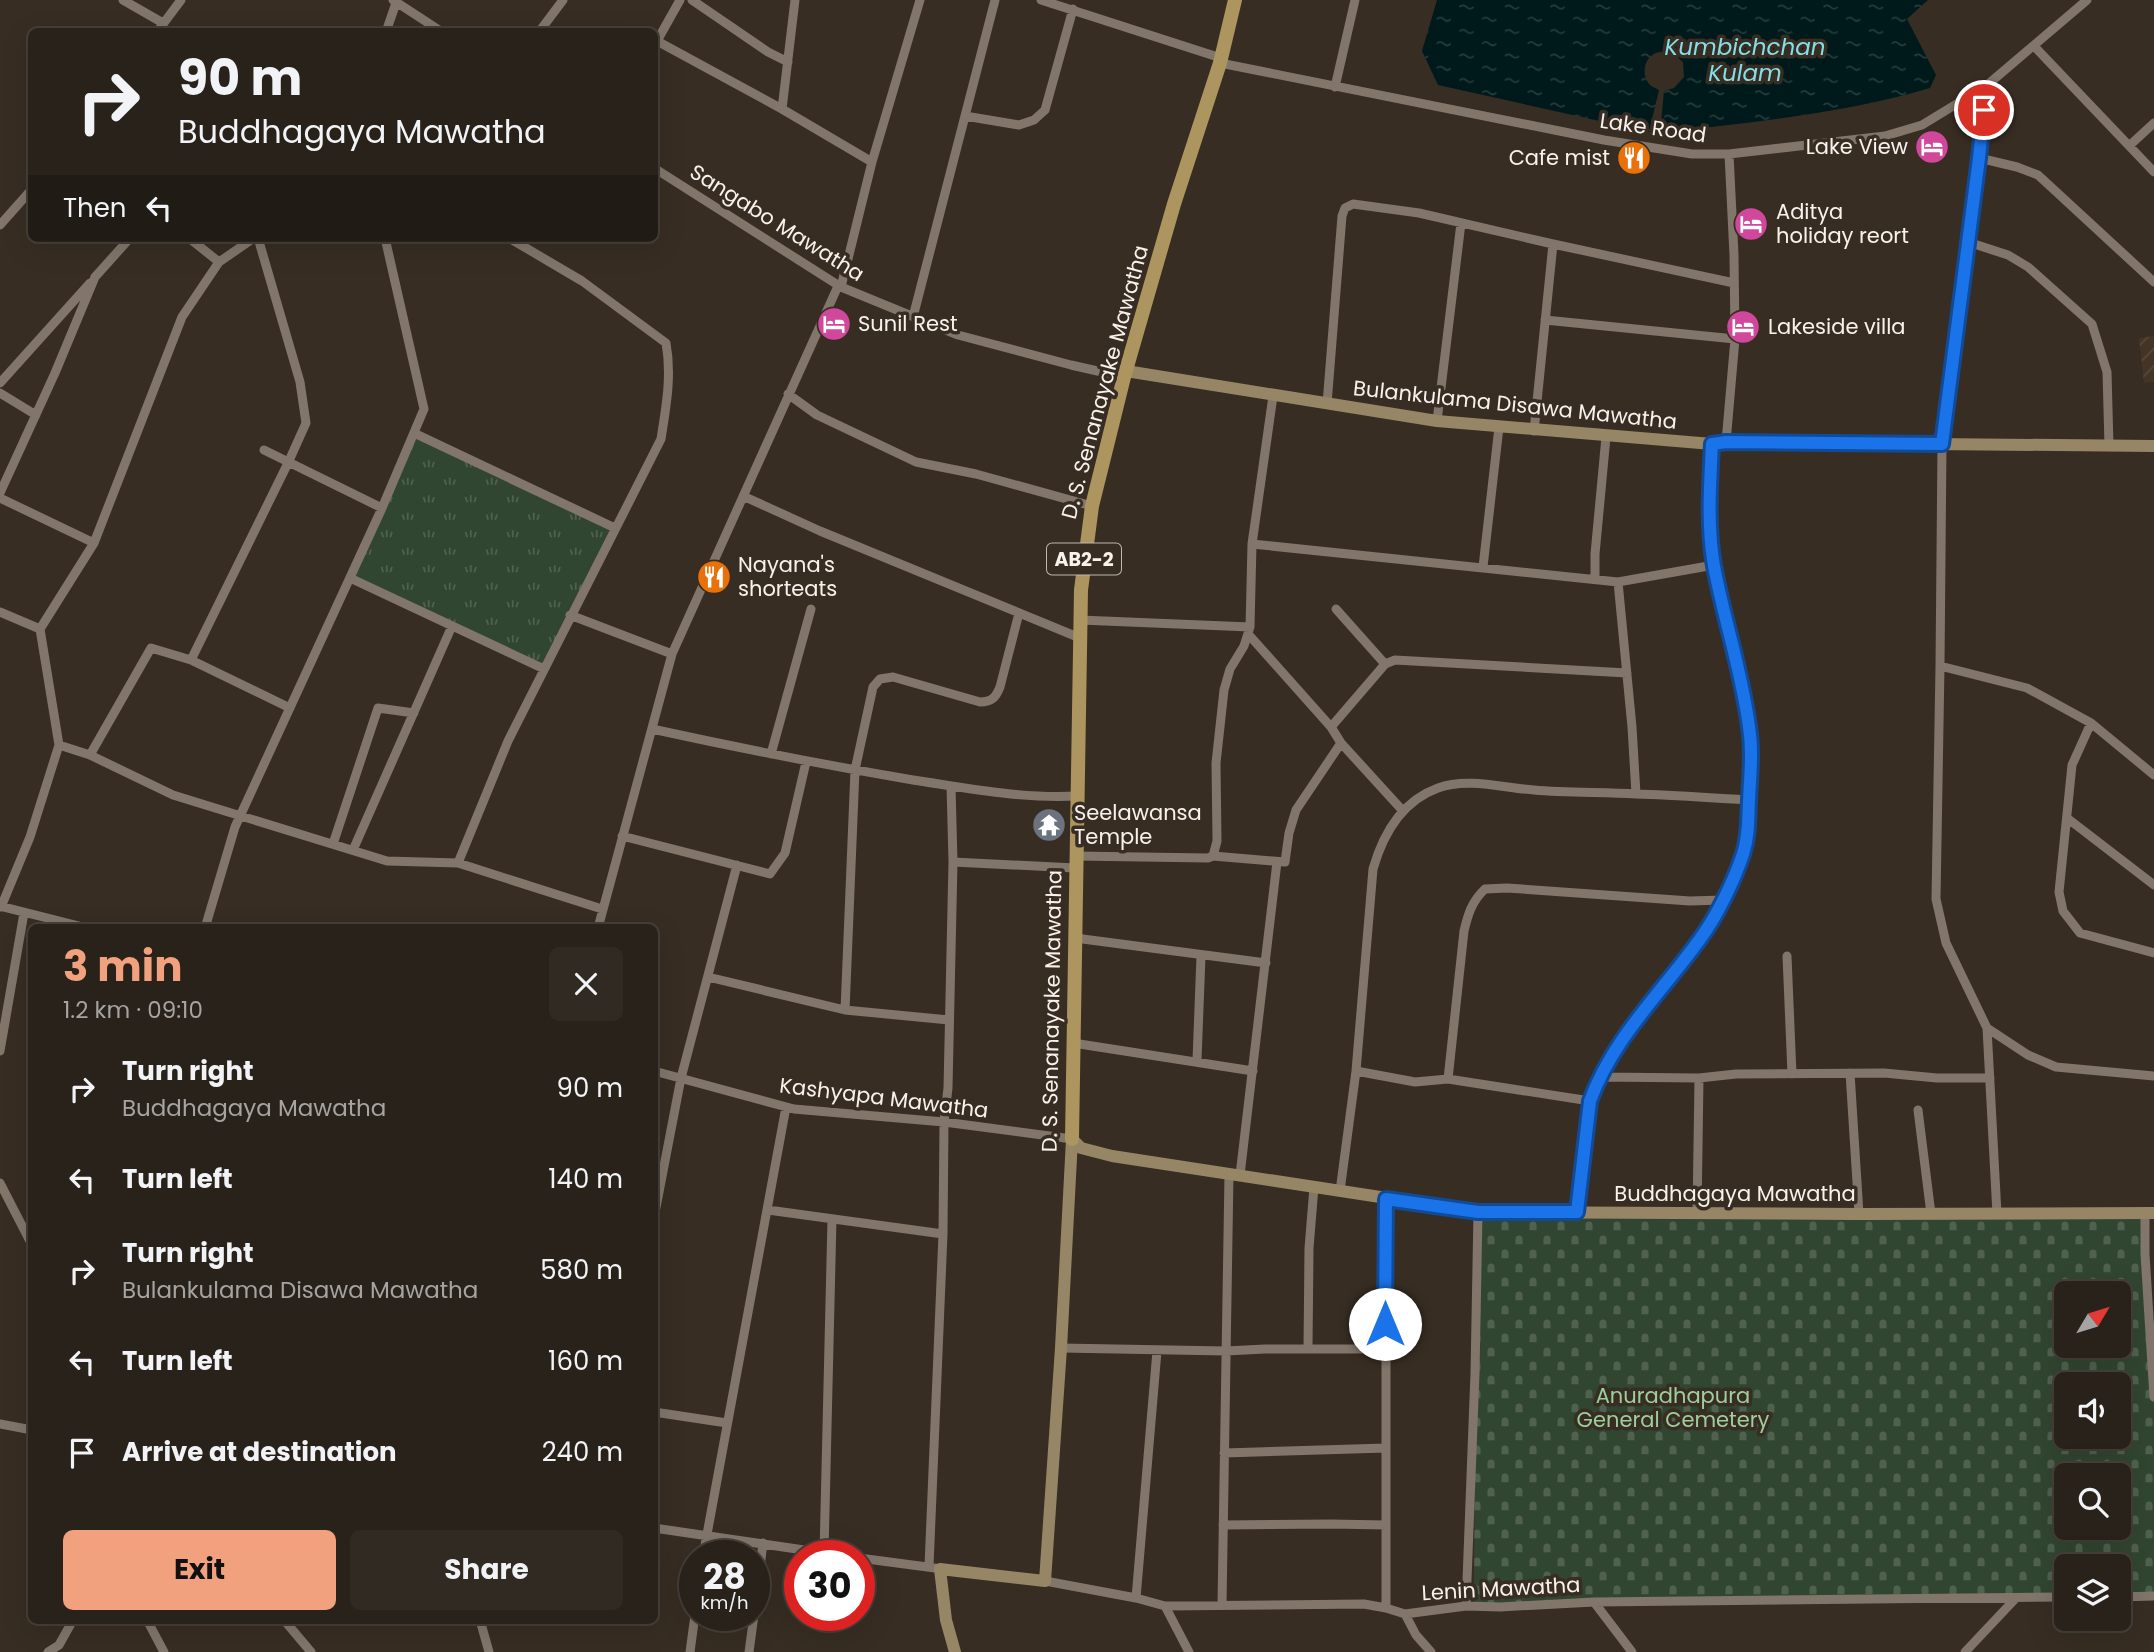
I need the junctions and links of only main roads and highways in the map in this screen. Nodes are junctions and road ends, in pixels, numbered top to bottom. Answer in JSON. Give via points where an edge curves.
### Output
{"nodes":[{"id":1,"x":1235,"y":0,"type":"edge"},
{"id":2,"x":1125,"y":374,"type":"junction"},
{"id":3,"x":2154,"y":446,"type":"edge"},
{"id":4,"x":1072,"y":1139,"type":"junction"},
{"id":5,"x":2150,"y":1213,"type":"edge"},
{"id":6,"x":1045,"y":1581,"type":"joint"},
{"id":7,"x":955,"y":1652,"type":"edge"}],
"edges":[{"from":1,"to":2,"type":"main road","name":"D. S. Senanayake Mawatha","number":"AB2-2"},
{"from":2,"to":3,"type":"main road","name":"Bulankulama Disawa Mawatha","via":[[1437,421],[1606,437],[1712,444]]},
{"from":2,"to":4,"type":"main road","name":"D. S. Senanayake Mawatha","number":"AB2-2","via":[[1092,506],[1084,558]]},
{"from":4,"to":5,"type":"main road","name":"Buddhagaya Mawatha","via":[[1090,1151],[1478,1212]]},
{"from":4,"to":6,"type":"main road","name":"D. S. Senanayake Mawatha"},
{"from":6,"to":7,"type":"main road","name":"Lenin Mawatha","via":[[934,1568]]}]}
